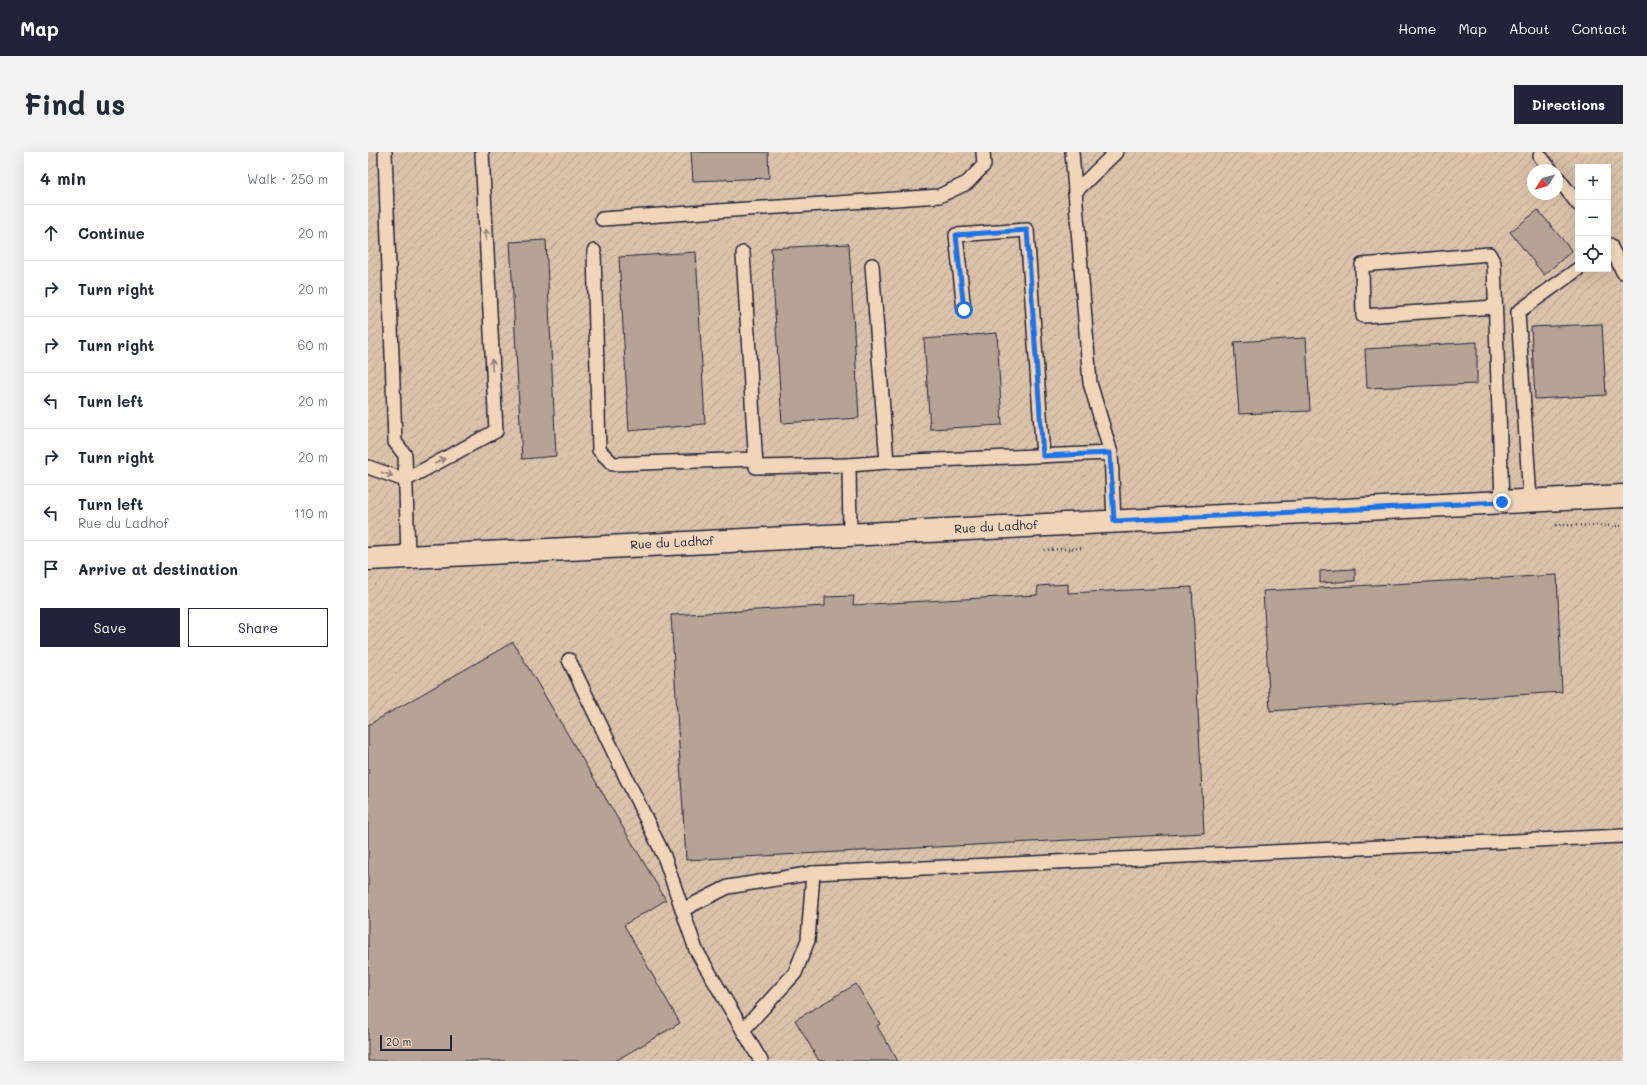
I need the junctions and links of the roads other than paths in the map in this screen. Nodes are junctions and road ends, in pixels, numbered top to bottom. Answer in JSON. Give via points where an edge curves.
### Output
{"nodes":[{"id":1,"x":385,"y":152,"type":"edge"},
{"id":2,"x":482,"y":152,"type":"edge"},
{"id":3,"x":983,"y":152,"type":"edge"},
{"id":4,"x":1072,"y":152,"type":"edge"},
{"id":5,"x":1116,"y":152,"type":"edge"},
{"id":6,"x":1540,"y":156,"type":"dead end"},
{"id":7,"x":1546,"y":164,"type":"edge"},
{"id":8,"x":1563,"y":185,"type":"edge"},
{"id":9,"x":1075,"y":192,"type":"junction"},
{"id":10,"x":1575,"y":200,"type":"edge"},
{"id":11,"x":602,"y":219,"type":"dead end"},
{"id":12,"x":1611,"y":249,"type":"edge"},
{"id":13,"x":594,"y":252,"type":"dead end"},
{"id":14,"x":743,"y":253,"type":"dead end"},
{"id":15,"x":872,"y":265,"type":"dead end"},
{"id":16,"x":1575,"y":271,"type":"edge"},
{"id":17,"x":1623,"y":272,"type":"edge"},
{"id":18,"x":1495,"y":307,"type":"junction"},
{"id":19,"x":964,"y":310,"type":"dead end"},
{"id":20,"x":1110,"y":453,"type":"junction"},
{"id":21,"x":1043,"y":456,"type":"junction"},
{"id":22,"x":755,"y":459,"type":"junction"},
{"id":23,"x":887,"y":462,"type":"junction"},
{"id":24,"x":849,"y":465,"type":"junction"},
{"id":25,"x":368,"y":468,"type":"edge"},
{"id":26,"x":405,"y":480,"type":"junction"},
{"id":27,"x":1623,"y":496,"type":"edge"},
{"id":28,"x":1530,"y":500,"type":"junction"},
{"id":29,"x":1502,"y":502,"type":"junction"},
{"id":30,"x":1114,"y":521,"type":"junction"},
{"id":31,"x":850,"y":534,"type":"junction"},
{"id":32,"x":408,"y":557,"type":"junction"},
{"id":33,"x":368,"y":559,"type":"edge"},
{"id":34,"x":569,"y":660,"type":"dead end"},
{"id":35,"x":1623,"y":836,"type":"edge"},
{"id":36,"x":813,"y":873,"type":"junction"},
{"id":37,"x":682,"y":910,"type":"junction"},
{"id":38,"x":743,"y":1030,"type":"junction"},
{"id":39,"x":761,"y":1061,"type":"edge"}],
"edges":[{"from":1,"to":26,"type":"lane","via":[[395,442],[405,455]]},
{"from":26,"to":2,"type":"lane","one_way":true,"via":[[496,431]]},
{"from":3,"to":11,"type":"lane","via":[[984,165],[966,183],[940,196]]},
{"from":4,"to":9,"type":"lane"},
{"from":5,"to":9,"type":"lane"},
{"from":6,"to":7,"type":"lane"},
{"from":8,"to":10,"type":"lane"},
{"from":9,"to":20,"type":"lane","via":[[1090,384]]},
{"from":12,"to":17,"type":"lane"},
{"from":13,"to":22,"type":"lane","via":[[599,450],[613,464]]},
{"from":14,"to":22,"type":"lane"},
{"from":15,"to":23,"type":"lane"},
{"from":16,"to":28,"type":"lane","via":[[1518,312]]},
{"from":18,"to":18,"type":"lane","via":[[1494,264],[1489,254],[1362,265],[1364,316]]},
{"from":18,"to":29,"type":"lane"},
{"from":19,"to":21,"type":"lane","via":[[956,235],[1027,230]]},
{"from":20,"to":21,"type":"lane"},
{"from":20,"to":30,"type":"lane"},
{"from":21,"to":23,"type":"lane"},
{"from":22,"to":24,"type":"lane","via":[[756,467]]},
{"from":23,"to":24,"type":"lane"},
{"from":24,"to":31,"type":"lane"},
{"from":25,"to":26,"type":"lane","one_way":true},
{"from":26,"to":32,"type":"lane"},
{"from":27,"to":28,"type":"main road","name":"Rue du Ladhof"},
{"from":28,"to":29,"type":"main road","name":"Rue du Ladhof"},
{"from":29,"to":30,"type":"main road","name":"Rue du Ladhof"},
{"from":30,"to":31,"type":"main road","name":"Rue du Ladhof"},
{"from":31,"to":32,"type":"main road","name":"Rue du Ladhof"},
{"from":32,"to":33,"type":"main road","name":"Rue du Ladhof"},
{"from":34,"to":37,"type":"lane","via":[[664,856]]},
{"from":35,"to":36,"type":"lane"},
{"from":36,"to":37,"type":"lane","via":[[728,887]]},
{"from":36,"to":38,"type":"lane","via":[[808,940],[795,973]]},
{"from":37,"to":38,"type":"lane","via":[[696,950]]},
{"from":38,"to":39,"type":"lane"}]}
